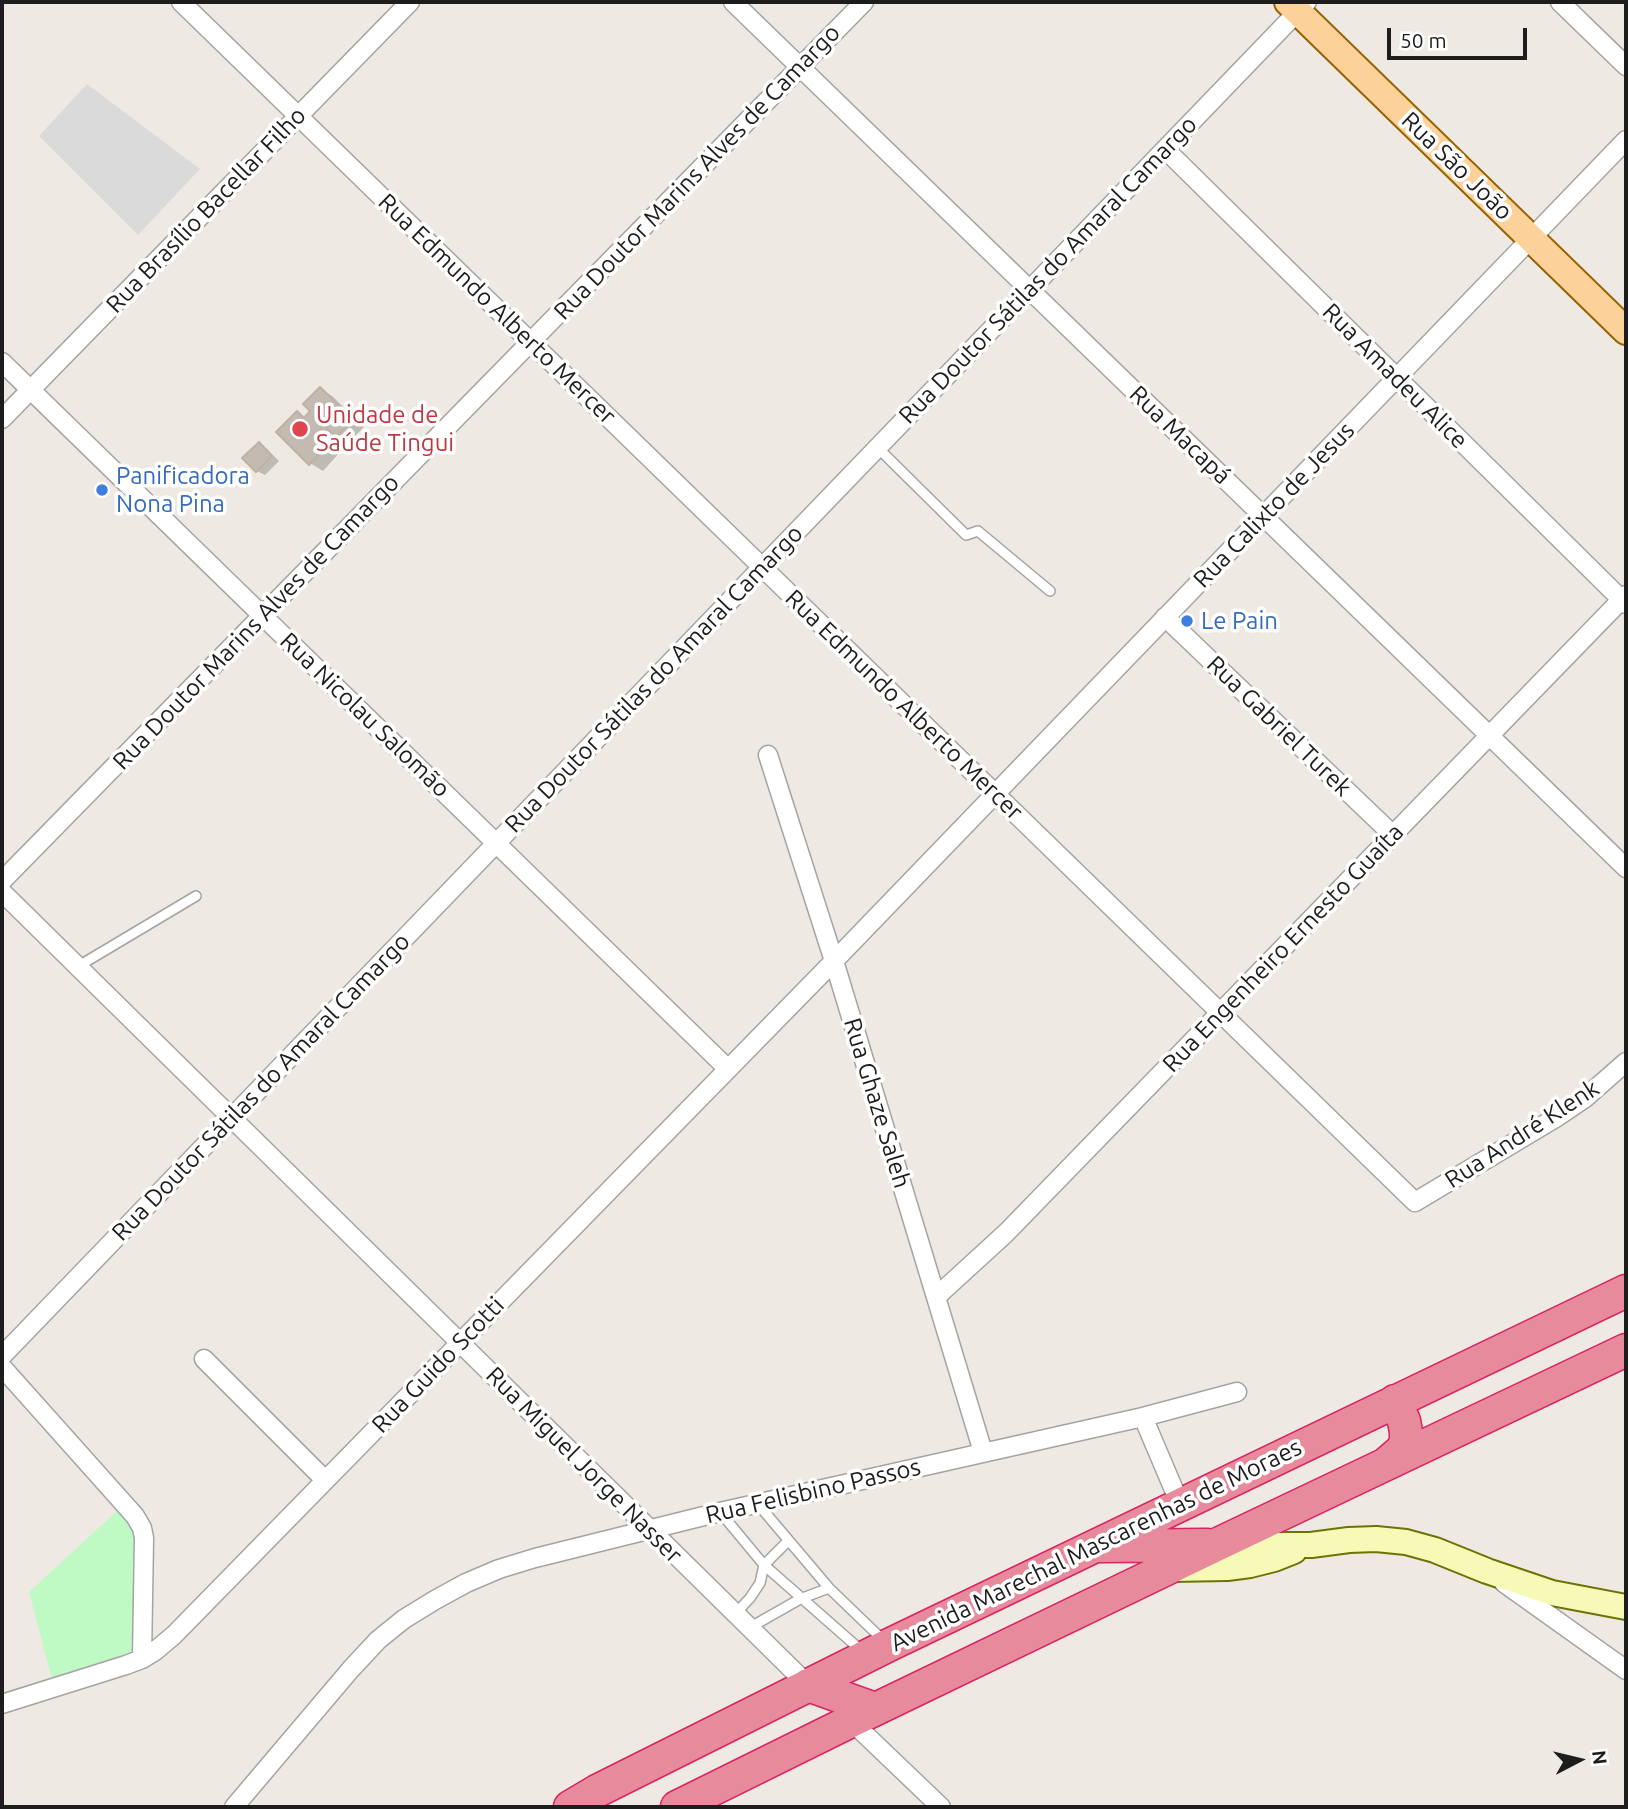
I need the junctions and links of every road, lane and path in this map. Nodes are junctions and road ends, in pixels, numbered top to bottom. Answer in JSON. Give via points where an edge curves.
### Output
{"nodes":[{"id":1,"x":181,"y":2,"type":"edge"},
{"id":2,"x":410,"y":2,"type":"edge"},
{"id":3,"x":733,"y":2,"type":"edge"},
{"id":4,"x":864,"y":2,"type":"edge"},
{"id":5,"x":1560,"y":2,"type":"edge"},
{"id":6,"x":1298,"y":5,"type":"edge"},
{"id":7,"x":1626,"y":66,"type":"edge"},
{"id":8,"x":800,"y":67,"type":"junction"},
{"id":9,"x":298,"y":116,"type":"junction"},
{"id":10,"x":1626,"y":140,"type":"edge"},
{"id":11,"x":1165,"y":149,"type":"junction"},
{"id":12,"x":1531,"y":238,"type":"junction"},
{"id":13,"x":1030,"y":289,"type":"junction"},
{"id":14,"x":1626,"y":331,"type":"edge"},
{"id":15,"x":531,"y":342,"type":"junction"},
{"id":16,"x":2,"y":362,"type":"edge"},
{"id":17,"x":1397,"y":377,"type":"junction"},
{"id":18,"x":30,"y":390,"type":"junction"},
{"id":19,"x":2,"y":418,"type":"edge"},
{"id":20,"x":877,"y":447,"type":"junction"},
{"id":21,"x":1263,"y":516,"type":"junction"},
{"id":22,"x":762,"y":567,"type":"junction"},
{"id":23,"x":1049,"y":592,"type":"dead end"},
{"id":24,"x":1625,"y":599,"type":"edge"},
{"id":25,"x":262,"y":616,"type":"junction"},
{"id":26,"x":1165,"y":617,"type":"junction"},
{"id":27,"x":1490,"y":735,"type":"junction"},
{"id":28,"x":768,"y":755,"type":"dead end"},
{"id":29,"x":995,"y":793,"type":"junction"},
{"id":30,"x":1393,"y":835,"type":"junction"},
{"id":31,"x":496,"y":843,"type":"junction"},
{"id":32,"x":1626,"y":868,"type":"edge"},
{"id":33,"x":2,"y":881,"type":"edge"},
{"id":34,"x":2,"y":892,"type":"edge"},
{"id":35,"x":196,"y":896,"type":"dead end"},
{"id":36,"x":834,"y":961,"type":"junction"},
{"id":37,"x":77,"y":967,"type":"junction"},
{"id":38,"x":1220,"y":1013,"type":"junction"},
{"id":39,"x":1626,"y":1062,"type":"edge"},
{"id":40,"x":728,"y":1069,"type":"junction"},
{"id":41,"x":231,"y":1118,"type":"junction"},
{"id":42,"x":1415,"y":1202,"type":"joint"},
{"id":43,"x":1626,"y":1291,"type":"edge"},
{"id":44,"x":936,"y":1297,"type":"junction"},
{"id":45,"x":460,"y":1343,"type":"junction"},
{"id":46,"x":1626,"y":1350,"type":"edge"},
{"id":47,"x":2,"y":1356,"type":"edge"},
{"id":48,"x":204,"y":1359,"type":"dead end"},
{"id":49,"x":2,"y":1367,"type":"edge"},
{"id":50,"x":1237,"y":1392,"type":"dead end"},
{"id":51,"x":1395,"y":1401,"type":"junction"},
{"id":52,"x":1143,"y":1417,"type":"junction"},
{"id":53,"x":984,"y":1452,"type":"junction"},
{"id":54,"x":1387,"y":1463,"type":"junction"},
{"id":55,"x":325,"y":1480,"type":"junction"},
{"id":56,"x":757,"y":1503,"type":"junction"},
{"id":57,"x":1180,"y":1504,"type":"junction"},
{"id":58,"x":720,"y":1512,"type":"junction"},
{"id":59,"x":650,"y":1530,"type":"junction"},
{"id":60,"x":788,"y":1541,"type":"junction"},
{"id":61,"x":1216,"y":1545,"type":"junction"},
{"id":62,"x":1311,"y":1545,"type":"junction"},
{"id":63,"x":1092,"y":1546,"type":"junction"},
{"id":64,"x":764,"y":1565,"type":"junction"},
{"id":65,"x":1166,"y":1569,"type":"junction"},
{"id":66,"x":1487,"y":1571,"type":"junction"},
{"id":67,"x":829,"y":1588,"type":"junction"},
{"id":68,"x":800,"y":1599,"type":"junction"},
{"id":69,"x":1626,"y":1606,"type":"edge"},
{"id":70,"x":735,"y":1614,"type":"junction"},
{"id":71,"x":749,"y":1628,"type":"junction"},
{"id":72,"x":878,"y":1650,"type":"junction"},
{"id":73,"x":142,"y":1659,"type":"junction"},
{"id":74,"x":1626,"y":1670,"type":"edge"},
{"id":75,"x":808,"y":1685,"type":"junction"},
{"id":76,"x":2,"y":1704,"type":"edge"},
{"id":77,"x":863,"y":1715,"type":"junction"},
{"id":78,"x":701,"y":1739,"type":"junction"},
{"id":79,"x":709,"y":1790,"type":"junction"},
{"id":80,"x":935,"y":1805,"type":"edge"},
{"id":81,"x":234,"y":1807,"type":"edge"},
{"id":82,"x":570,"y":1807,"type":"edge"},
{"id":83,"x":677,"y":1807,"type":"edge"}],
"edges":[{"from":1,"to":9,"type":"street","name":"Rua Edmundo Alberto Mercer"},
{"from":2,"to":9,"type":"street","name":"Rua Brasílio Bacellar Filho"},
{"from":3,"to":8,"type":"street","name":"Rua Macapá"},
{"from":4,"to":8,"type":"street","name":"Rua Doutor Marins Alves de Camargo"},
{"from":5,"to":7,"type":"street"},
{"from":6,"to":11,"type":"street","name":"Rua Doutor Sátilas do Amaral Camargo"},
{"from":6,"to":12,"type":"main road","name":"Rua São João"},
{"from":8,"to":13,"type":"street","name":"Rua Macapá"},
{"from":8,"to":15,"type":"street","name":"Rua Doutor Marins Alves de Camargo"},
{"from":9,"to":15,"type":"street","name":"Rua Edmundo Alberto Mercer"},
{"from":9,"to":18,"type":"street","name":"Rua Brasílio Bacellar Filho"},
{"from":10,"to":12,"type":"street","name":"Rua Calixto de Jesus"},
{"from":11,"to":13,"type":"street","name":"Rua Doutor Sátilas do Amaral Camargo"},
{"from":11,"to":17,"type":"street","name":"Rua Amadeu Alice"},
{"from":12,"to":14,"type":"main road","name":"Rua São João"},
{"from":12,"to":17,"type":"street","name":"Rua Calixto de Jesus"},
{"from":13,"to":20,"type":"street","name":"Rua Doutor Sátilas do Amaral Camargo"},
{"from":13,"to":21,"type":"street","name":"Rua Macapá"},
{"from":15,"to":22,"type":"street","name":"Rua Edmundo Alberto Mercer"},
{"from":15,"to":25,"type":"street","name":"Rua Doutor Marins Alves de Camargo"},
{"from":16,"to":18,"type":"street","name":"Rua Nicolau Salomão"},
{"from":17,"to":21,"type":"street","name":"Rua Calixto de Jesus"},
{"from":17,"to":24,"type":"street","name":"Rua Amadeu Alice"},
{"from":18,"to":19,"type":"street","name":"Rua Brasílio Bacellar Filho"},
{"from":18,"to":25,"type":"street","name":"Rua Nicolau Salomão"},
{"from":20,"to":22,"type":"street","name":"Rua Doutor Sátilas do Amaral Camargo"},
{"from":20,"to":23,"type":"lane","via":[[966,535],[978,531]]},
{"from":21,"to":26,"type":"street","name":"Rua Calixto de Jesus"},
{"from":21,"to":27,"type":"street","name":"Rua Macapá"},
{"from":22,"to":29,"type":"street","name":"Rua Edmundo Alberto Mercer"},
{"from":22,"to":31,"type":"street","name":"Rua Doutor Sátilas do Amaral Camargo"},
{"from":24,"to":27,"type":"street","name":"Rua Engenheiro Ernesto Guaíta"},
{"from":25,"to":31,"type":"street","name":"Rua Nicolau Salomão"},
{"from":25,"to":33,"type":"street","name":"Rua Doutor Marins Alves de Camargo"},
{"from":26,"to":29,"type":"street","name":"Rua Calixto de Jesus"},
{"from":26,"to":30,"type":"street","name":"Rua Gabriel Turek"},
{"from":27,"to":30,"type":"street","name":"Rua Engenheiro Ernesto Guaíta"},
{"from":27,"to":32,"type":"street","name":"Rua Macapá"},
{"from":28,"to":36,"type":"street","name":"Rua Ghaze Saleh"},
{"from":29,"to":36,"type":"street","name":"Rua Calixto de Jesus"},
{"from":29,"to":38,"type":"street","name":"Rua Edmundo Alberto Mercer"},
{"from":30,"to":38,"type":"street","name":"Rua Engenheiro Ernesto Guaíta"},
{"from":31,"to":40,"type":"street","name":"Rua Nicolau Salomão"},
{"from":31,"to":41,"type":"street","name":"Rua Doutor Sátilas do Amaral Camargo"},
{"from":34,"to":37,"type":"street","name":"Rua Miguel Jorge Nasser"},
{"from":35,"to":37,"type":"lane"},
{"from":36,"to":40,"type":"street","name":"Rua Guido Scotti"},
{"from":36,"to":44,"type":"street","name":"Rua Ghaze Saleh"},
{"from":37,"to":41,"type":"street","name":"Rua Miguel Jorge Nasser"},
{"from":38,"to":42,"type":"street","name":"Rua Edmundo Alberto Mercer"},
{"from":38,"to":44,"type":"street","name":"Rua Engenheiro Ernesto Guaíta","via":[[1006,1233]]},
{"from":39,"to":42,"type":"street","name":"Rua André Klenk","via":[[1586,1098]]},
{"from":40,"to":45,"type":"street","name":"Rua Guido Scotti"},
{"from":41,"to":45,"type":"street","name":"Rua Miguel Jorge Nasser"},
{"from":41,"to":47,"type":"street","name":"Rua Doutor Sátilas do Amaral Camargo"},
{"from":43,"to":51,"type":"highway","name":"Avenida Marechal Mascarenhas de Moraes"},
{"from":44,"to":53,"type":"street","name":"Rua Ghaze Saleh"},
{"from":45,"to":55,"type":"street","name":"Rua Guido Scotti"},
{"from":45,"to":59,"type":"street","name":"Rua Miguel Jorge Nasser"},
{"from":46,"to":54,"type":"highway","name":"Avenida Marechal Mascarenhas de Moraes"},
{"from":48,"to":55,"type":"street"},
{"from":49,"to":73,"type":"street","via":[[142,1528]]},
{"from":50,"to":52,"type":"street","name":"Rua Felisbino Passos"},
{"from":51,"to":54,"type":"highway","via":[[1404,1421],[1406,1442]]},
{"from":51,"to":57,"type":"highway","name":"Avenida Marechal Mascarenhas de Moraes"},
{"from":52,"to":53,"type":"street","name":"Rua Felisbino Passos"},
{"from":52,"to":57,"type":"street"},
{"from":53,"to":56,"type":"street","name":"Rua Felisbino Passos"},
{"from":54,"to":61,"type":"highway","name":"Avenida Marechal Mascarenhas de Moraes"},
{"from":55,"to":73,"type":"street","name":"Rua Guido Scotti","via":[[174,1635]]},
{"from":56,"to":58,"type":"street","name":"Rua Felisbino Passos"},
{"from":56,"to":60,"type":"lane"},
{"from":57,"to":63,"type":"highway","name":"Avenida Marechal Mascarenhas de Moraes"},
{"from":58,"to":59,"type":"street","name":"Rua Felisbino Passos"},
{"from":58,"to":64,"type":"lane"},
{"from":59,"to":70,"type":"street","name":"Rua Miguel Jorge Nasser"},
{"from":59,"to":81,"type":"street","name":"Rua Felisbino Passos","via":[[499,1569],[404,1619],[351,1669]]},
{"from":60,"to":64,"type":"lane"},
{"from":60,"to":67,"type":"lane"},
{"from":61,"to":62,"type":"main road"},
{"from":61,"to":63,"type":"highway"},
{"from":61,"to":65,"type":"highway","name":"Avenida Marechal Mascarenhas de Moraes"},
{"from":62,"to":65,"type":"main road","via":[[1250,1565]]},
{"from":62,"to":66,"type":"main road","via":[[1376,1539],[1406,1542]]},
{"from":63,"to":72,"type":"highway","name":"Avenida Marechal Mascarenhas de Moraes"},
{"from":64,"to":68,"type":"lane"},
{"from":64,"to":70,"type":"lane","via":[[760,1583]]},
{"from":65,"to":77,"type":"highway","name":"Avenida Marechal Mascarenhas de Moraes"},
{"from":66,"to":69,"type":"main road","via":[[1552,1593]]},
{"from":66,"to":74,"type":"street"},
{"from":67,"to":68,"type":"lane"},
{"from":67,"to":72,"type":"lane"},
{"from":68,"to":71,"type":"lane"},
{"from":68,"to":72,"type":"lane","via":[[832,1625]]},
{"from":70,"to":71,"type":"street","name":"Rua Miguel Jorge Nasser"},
{"from":71,"to":75,"type":"street","name":"Rua Miguel Jorge Nasser"},
{"from":72,"to":75,"type":"highway","name":"Avenida Marechal Mascarenhas de Moraes"},
{"from":73,"to":76,"type":"street","name":"Rua Guido Scotti"},
{"from":75,"to":77,"type":"highway"},
{"from":75,"to":78,"type":"highway","name":"Avenida Marechal Mascarenhas de Moraes"},
{"from":77,"to":79,"type":"highway","name":"Avenida Marechal Mascarenhas de Moraes"},
{"from":77,"to":80,"type":"street"},
{"from":78,"to":79,"type":"highway","via":[[702,1775]]},
{"from":78,"to":82,"type":"highway","name":"Avenida Marechal Mascarenhas de Moraes"},
{"from":79,"to":83,"type":"highway","name":"Avenida Marechal Mascarenhas de Moraes"}]}
